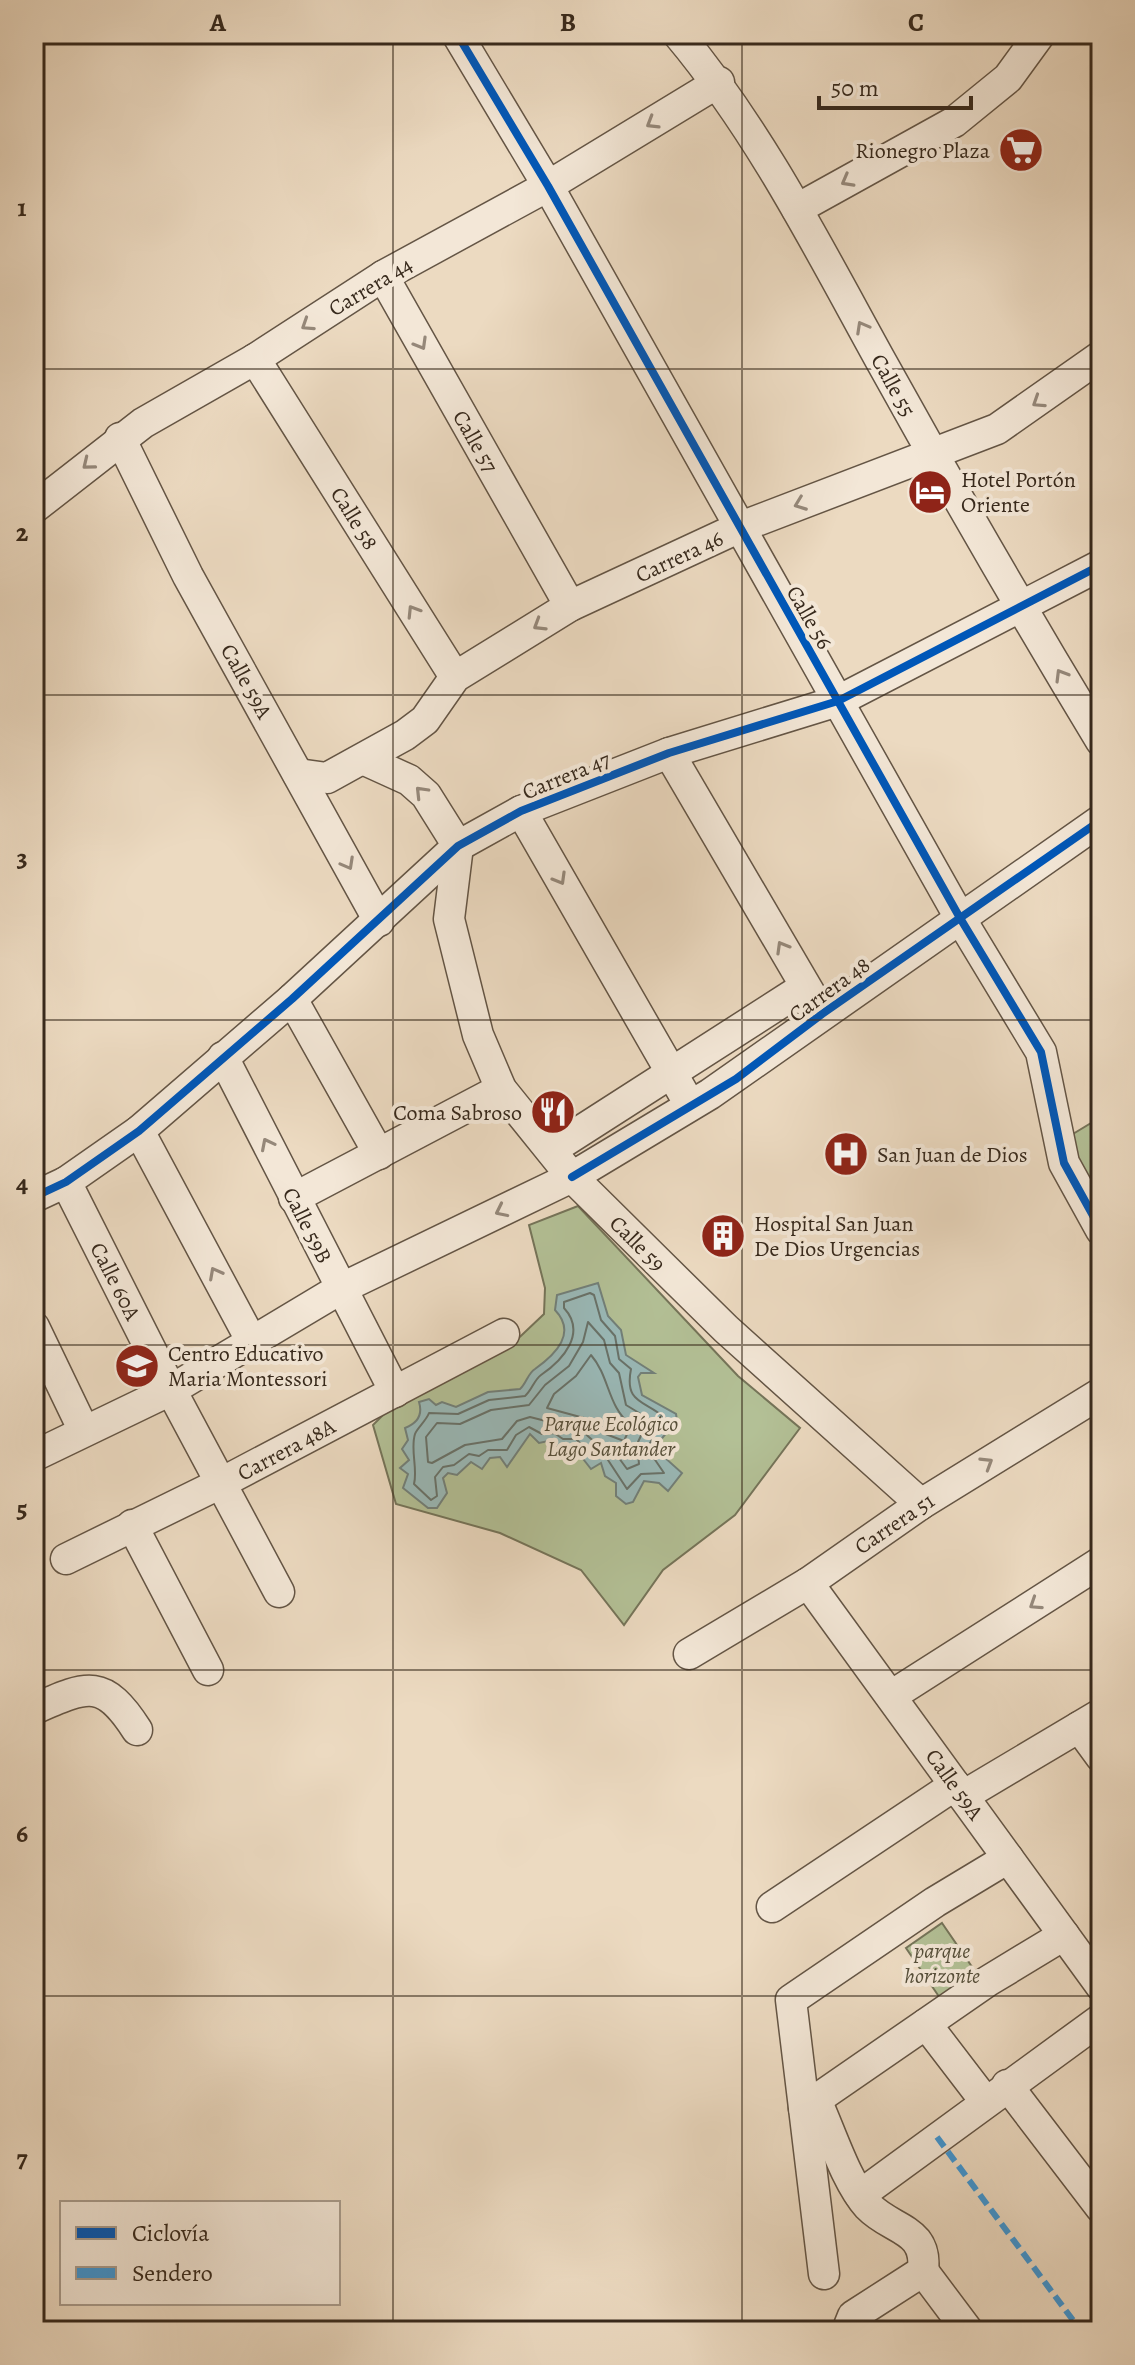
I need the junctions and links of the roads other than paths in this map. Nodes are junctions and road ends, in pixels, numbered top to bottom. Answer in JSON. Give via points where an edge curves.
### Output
{"nodes":[{"id":1,"x":457,"y":34,"type":"edge"},
{"id":2,"x":678,"y":34,"type":"edge"},
{"id":3,"x":1040,"y":34,"type":"edge"},
{"id":4,"x":719,"y":82,"type":"junction"},
{"id":5,"x":548,"y":186,"type":"junction"},
{"id":6,"x":797,"y":209,"type":"junction"},
{"id":7,"x":383,"y":276,"type":"junction"},
{"id":8,"x":1101,"y":356,"type":"edge"},
{"id":9,"x":255,"y":359,"type":"junction"},
{"id":10,"x":120,"y":438,"type":"junction"},
{"id":11,"x":932,"y":453,"type":"junction"},
{"id":12,"x":34,"y":508,"type":"edge"},
{"id":13,"x":738,"y":528,"type":"junction"},
{"id":14,"x":1101,"y":565,"type":"edge"},
{"id":15,"x":570,"y":606,"type":"junction"},
{"id":16,"x":1021,"y":608,"type":"junction"},
{"id":17,"x":455,"y":677,"type":"junction"},
{"id":18,"x":838,"y":701,"type":"junction"},
{"id":19,"x":1101,"y":741,"type":"edge"},
{"id":20,"x":669,"y":753,"type":"junction"},
{"id":21,"x":365,"y":760,"type":"junction"},
{"id":22,"x":313,"y":776,"type":"junction"},
{"id":23,"x":521,"y":811,"type":"junction"},
{"id":24,"x":1101,"y":820,"type":"edge"},
{"id":25,"x":458,"y":846,"type":"junction"},
{"id":26,"x":402,"y":900,"type":"junction"},
{"id":27,"x":960,"y":918,"type":"junction"},
{"id":28,"x":449,"y":919,"type":"junction"},
{"id":29,"x":379,"y":921,"type":"junction"},
{"id":30,"x":805,"y":987,"type":"junction"},
{"id":31,"x":292,"y":999,"type":"junction"},
{"id":32,"x":822,"y":1014,"type":"junction"},
{"id":33,"x":223,"y":1057,"type":"junction"},
{"id":34,"x":672,"y":1074,"type":"junction"},
{"id":35,"x":501,"y":1089,"type":"junction"},
{"id":36,"x":690,"y":1105,"type":"junction"},
{"id":37,"x":139,"y":1131,"type":"junction"},
{"id":38,"x":551,"y":1150,"type":"junction"},
{"id":39,"x":379,"y":1154,"type":"junction"},
{"id":40,"x":572,"y":1177,"type":"junction"},
{"id":41,"x":43,"y":1192,"type":"edge"},
{"id":42,"x":294,"y":1198,"type":"junction"},
{"id":43,"x":1101,"y":1230,"type":"edge"},
{"id":44,"x":340,"y":1289,"type":"junction"},
{"id":45,"x":34,"y":1327,"type":"edge"},
{"id":46,"x":504,"y":1334,"type":"dead end"},
{"id":47,"x":252,"y":1342,"type":"junction"},
{"id":48,"x":171,"y":1390,"type":"junction"},
{"id":49,"x":395,"y":1392,"type":"junction"},
{"id":50,"x":1101,"y":1393,"type":"edge"},
{"id":51,"x":84,"y":1431,"type":"junction"},
{"id":52,"x":34,"y":1456,"type":"edge"},
{"id":53,"x":221,"y":1483,"type":"junction"},
{"id":54,"x":921,"y":1504,"type":"junction"},
{"id":55,"x":132,"y":1525,"type":"junction"},
{"id":56,"x":66,"y":1559,"type":"dead end"},
{"id":57,"x":1101,"y":1562,"type":"edge"},
{"id":58,"x":808,"y":1583,"type":"junction"},
{"id":59,"x":279,"y":1592,"type":"dead end"},
{"id":60,"x":689,"y":1654,"type":"dead end"},
{"id":61,"x":208,"y":1670,"type":"dead end"},
{"id":62,"x":891,"y":1696,"type":"junction"},
{"id":63,"x":34,"y":1709,"type":"edge"},
{"id":64,"x":1090,"y":1721,"type":"edge"},
{"id":65,"x":137,"y":1730,"type":"dead end"},
{"id":66,"x":1101,"y":1757,"type":"edge"},
{"id":67,"x":959,"y":1791,"type":"junction"},
{"id":68,"x":1008,"y":1858,"type":"junction"},
{"id":69,"x":772,"y":1907,"type":"dead end"},
{"id":70,"x":1064,"y":1935,"type":"junction"},
{"id":71,"x":1101,"y":1986,"type":"edge"},
{"id":72,"x":1101,"y":2019,"type":"edge"},
{"id":73,"x":926,"y":2024,"type":"junction"},
{"id":74,"x":996,"y":2093,"type":"junction"},
{"id":75,"x":810,"y":2104,"type":"junction"},
{"id":76,"x":860,"y":2195,"type":"junction"},
{"id":77,"x":1101,"y":2208,"type":"edge"},
{"id":78,"x":923,"y":2271,"type":"junction"},
{"id":79,"x":824,"y":2274,"type":"dead end"},
{"id":80,"x":851,"y":2326,"type":"edge"},
{"id":81,"x":968,"y":2331,"type":"edge"}],
"edges":[{"from":1,"to":5,"type":"street","name":"Calle 56"},
{"from":2,"to":4,"type":"street","name":"Calle 55"},
{"from":3,"to":6,"type":"street","one_way":true,"via":[[1008,78],[954,122]]},
{"from":4,"to":5,"type":"street","name":"Carrera 44","one_way":true},
{"from":4,"to":6,"type":"street","name":"Calle 55"},
{"from":5,"to":7,"type":"street","name":"Carrera 44"},
{"from":5,"to":13,"type":"street","name":"Calle 56"},
{"from":11,"to":6,"type":"street","name":"Calle 55","one_way":true},
{"from":7,"to":9,"type":"street","name":"Carrera 44","one_way":true},
{"from":7,"to":15,"type":"street","name":"Calle 57","one_way":true},
{"from":8,"to":11,"type":"street","name":"Carrera 46","one_way":true,"via":[[997,429]]},
{"from":9,"to":10,"type":"street","name":"Carrera 44"},
{"from":17,"to":9,"type":"street","name":"Calle 58","one_way":true},
{"from":10,"to":12,"type":"street","name":"Carrera 44","one_way":true},
{"from":10,"to":22,"type":"street","name":"Calle 59A","via":[[188,576]]},
{"from":11,"to":13,"type":"street","name":"Carrera 46","one_way":true},
{"from":11,"to":16,"type":"street","name":"Calle 55"},
{"from":13,"to":15,"type":"street","name":"Carrera 46"},
{"from":13,"to":18,"type":"street","name":"Calle 56"},
{"from":14,"to":16,"type":"street","name":"Carrera 47"},
{"from":15,"to":17,"type":"street","name":"Carrera 46","one_way":true},
{"from":16,"to":18,"type":"street","name":"Carrera 47"},
{"from":19,"to":16,"type":"street","name":"Calle 55","one_way":true},
{"from":17,"to":21,"type":"street","name":"Carrera 46","via":[[425,720]]},
{"from":18,"to":20,"type":"street","name":"Carrera 47"},
{"from":18,"to":27,"type":"street","name":"Calle 56"},
{"from":20,"to":23,"type":"street","name":"Carrera 47"},
{"from":30,"to":20,"type":"street","one_way":true},
{"from":21,"to":22,"type":"street","name":"Carrera 46"},
{"from":25,"to":21,"type":"street","one_way":true,"via":[[426,795],[409,780]]},
{"from":22,"to":29,"type":"street","name":"Calle 59A","one_way":true,"via":[[316,807]]},
{"from":23,"to":25,"type":"street","name":"Carrera 47"},
{"from":23,"to":34,"type":"street","one_way":true},
{"from":24,"to":27,"type":"street","name":"Carrera 48"},
{"from":25,"to":26,"type":"street","name":"Carrera 47"},
{"from":25,"to":28,"type":"street","name":"Calle 59"},
{"from":26,"to":28,"type":"street"},
{"from":26,"to":29,"type":"street","name":"Carrera 47"},
{"from":27,"to":32,"type":"street","name":"Carrera 48"},
{"from":27,"to":43,"type":"street","name":"Calle 56","via":[[1041,1052],[1064,1163]]},
{"from":28,"to":35,"type":"street","name":"Calle 59","via":[[478,1035]]},
{"from":29,"to":31,"type":"street","name":"Carrera 47"},
{"from":30,"to":32,"type":"street"},
{"from":30,"to":34,"type":"street"},
{"from":31,"to":33,"type":"street","name":"Carrera 47"},
{"from":31,"to":39,"type":"street"},
{"from":32,"to":36,"type":"street","name":"Carrera 48","via":[[749,1070]]},
{"from":33,"to":37,"type":"street","name":"Carrera 47"},
{"from":42,"to":33,"type":"street","name":"Calle 59B","one_way":true},
{"from":34,"to":36,"type":"street"},
{"from":34,"to":38,"type":"street"},
{"from":35,"to":38,"type":"street","name":"Calle 59"},
{"from":35,"to":39,"type":"street"},
{"from":36,"to":40,"type":"street","name":"Carrera 48"},
{"from":37,"to":41,"type":"street","name":"Carrera 47"},
{"from":47,"to":37,"type":"street","one_way":true},
{"from":38,"to":40,"type":"street","name":"Calle 59"},
{"from":39,"to":42,"type":"street"},
{"from":40,"to":44,"type":"street","name":"Carrera 48","one_way":true},
{"from":40,"to":54,"type":"street","name":"Calle 59","via":[[726,1329]]},
{"from":41,"to":48,"type":"street","name":"Calle 60A"},
{"from":42,"to":44,"type":"street","name":"Calle 59B"},
{"from":44,"to":47,"type":"street","name":"Carrera 48"},
{"from":44,"to":49,"type":"street","name":"Calle 59B"},
{"from":45,"to":51,"type":"street"},
{"from":46,"to":49,"type":"street","name":"Carrera 48A"},
{"from":47,"to":48,"type":"street","name":"Carrera 48"},
{"from":48,"to":51,"type":"street","name":"Carrera 48"},
{"from":48,"to":53,"type":"street","name":"Calle 60A"},
{"from":49,"to":53,"type":"street","name":"Carrera 48A"},
{"from":54,"to":50,"type":"street","name":"Carrera 51","one_way":true},
{"from":51,"to":52,"type":"street","name":"Carrera 48"},
{"from":53,"to":55,"type":"street","name":"Carrera 48A"},
{"from":53,"to":59,"type":"street","name":"Calle 60A"},
{"from":54,"to":58,"type":"street","name":"Carrera 51"},
{"from":55,"to":56,"type":"street","name":"Carrera 48A"},
{"from":55,"to":61,"type":"street"},
{"from":57,"to":62,"type":"street","one_way":true},
{"from":58,"to":60,"type":"street","name":"Carrera 51"},
{"from":58,"to":62,"type":"street","name":"Calle 59A"},
{"from":62,"to":67,"type":"street","name":"Calle 59A"},
{"from":63,"to":65,"type":"street","via":[[82,1691],[105,1693],[119,1702]]},
{"from":64,"to":66,"type":"street"},
{"from":64,"to":67,"type":"street"},
{"from":67,"to":68,"type":"street","name":"Calle 59A"},
{"from":67,"to":69,"type":"street"},
{"from":68,"to":70,"type":"street","name":"Calle 59A"},
{"from":68,"to":75,"type":"street","via":[[791,2000]]},
{"from":70,"to":71,"type":"street","name":"Calle 59A"},
{"from":70,"to":73,"type":"street"},
{"from":72,"to":74,"type":"street"},
{"from":73,"to":74,"type":"street"},
{"from":73,"to":75,"type":"street"},
{"from":74,"to":76,"type":"street"},
{"from":74,"to":77,"type":"street"},
{"from":75,"to":76,"type":"street"},
{"from":75,"to":79,"type":"street"},
{"from":76,"to":78,"type":"street","via":[[879,2215],[913,2235],[922,2246]]},
{"from":78,"to":80,"type":"street"},
{"from":78,"to":81,"type":"street"}]}
